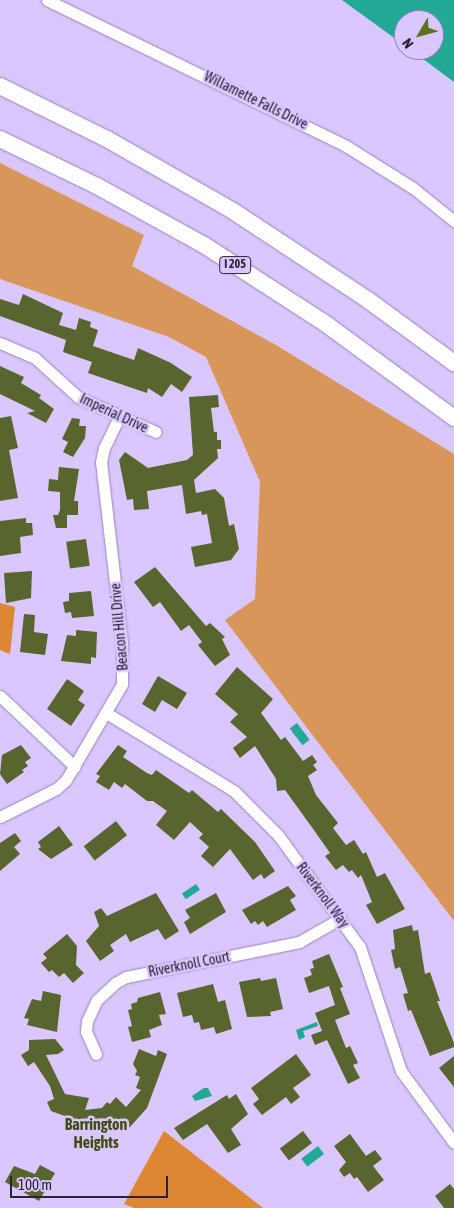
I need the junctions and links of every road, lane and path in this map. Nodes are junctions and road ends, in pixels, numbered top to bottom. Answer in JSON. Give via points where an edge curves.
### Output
{"nodes":[{"id":1,"x":46,"y":0,"type":"edge"},
{"id":2,"x":0,"y":78,"type":"edge"},
{"id":3,"x":0,"y":86,"type":"edge"},
{"id":4,"x":48,"y":108,"type":"junction"},
{"id":5,"x":0,"y":139,"type":"edge"},
{"id":6,"x":454,"y":221,"type":"edge"},
{"id":7,"x":0,"y":343,"type":"edge"},
{"id":8,"x":454,"y":363,"type":"edge"},
{"id":9,"x":118,"y":417,"type":"junction"},
{"id":10,"x":454,"y":418,"type":"edge"},
{"id":11,"x":156,"y":432,"type":"dead end"},
{"id":12,"x":0,"y":696,"type":"edge"},
{"id":13,"x":108,"y":714,"type":"junction"},
{"id":14,"x":75,"y":767,"type":"junction"},
{"id":15,"x":0,"y":817,"type":"edge"},
{"id":16,"x":341,"y":918,"type":"junction"},
{"id":17,"x":96,"y":1054,"type":"dead end"},
{"id":18,"x":454,"y":1143,"type":"edge"}],
"edges":[{"from":1,"to":6,"type":"street","name":"Willamette Falls Drive","via":[[338,142],[413,188]]},
{"from":2,"to":4,"type":"highway"},
{"from":3,"to":4,"type":"highway"},
{"from":4,"to":8,"type":"highway","via":[[233,210],[360,294]]},
{"from":5,"to":10,"type":"highway","number":"I 205","via":[[97,186],[244,270],[381,362]]},
{"from":7,"to":9,"type":"street","name":"Imperial Drive","via":[[35,358],[78,397]]},
{"from":9,"to":11,"type":"street","name":"Imperial Drive"},
{"from":9,"to":13,"type":"street","name":"Beacon Hill Drive","via":[[101,462],[124,669],[122,684]]},
{"from":12,"to":14,"type":"street"},
{"from":13,"to":14,"type":"street","name":"Beacon Hill Drive"},
{"from":13,"to":16,"type":"street","name":"Riverknoll Way","via":[[251,804]]},
{"from":14,"to":15,"type":"street","name":"Beacon Hill Drive","via":[[56,789]]},
{"from":16,"to":17,"type":"street","name":"Riverknoll Court","via":[[299,942],[126,977],[115,983],[97,1000],[86,1021],[86,1032]]},
{"from":16,"to":18,"type":"street","name":"Riverknoll Way","via":[[366,959],[384,1025],[401,1071]]}]}
